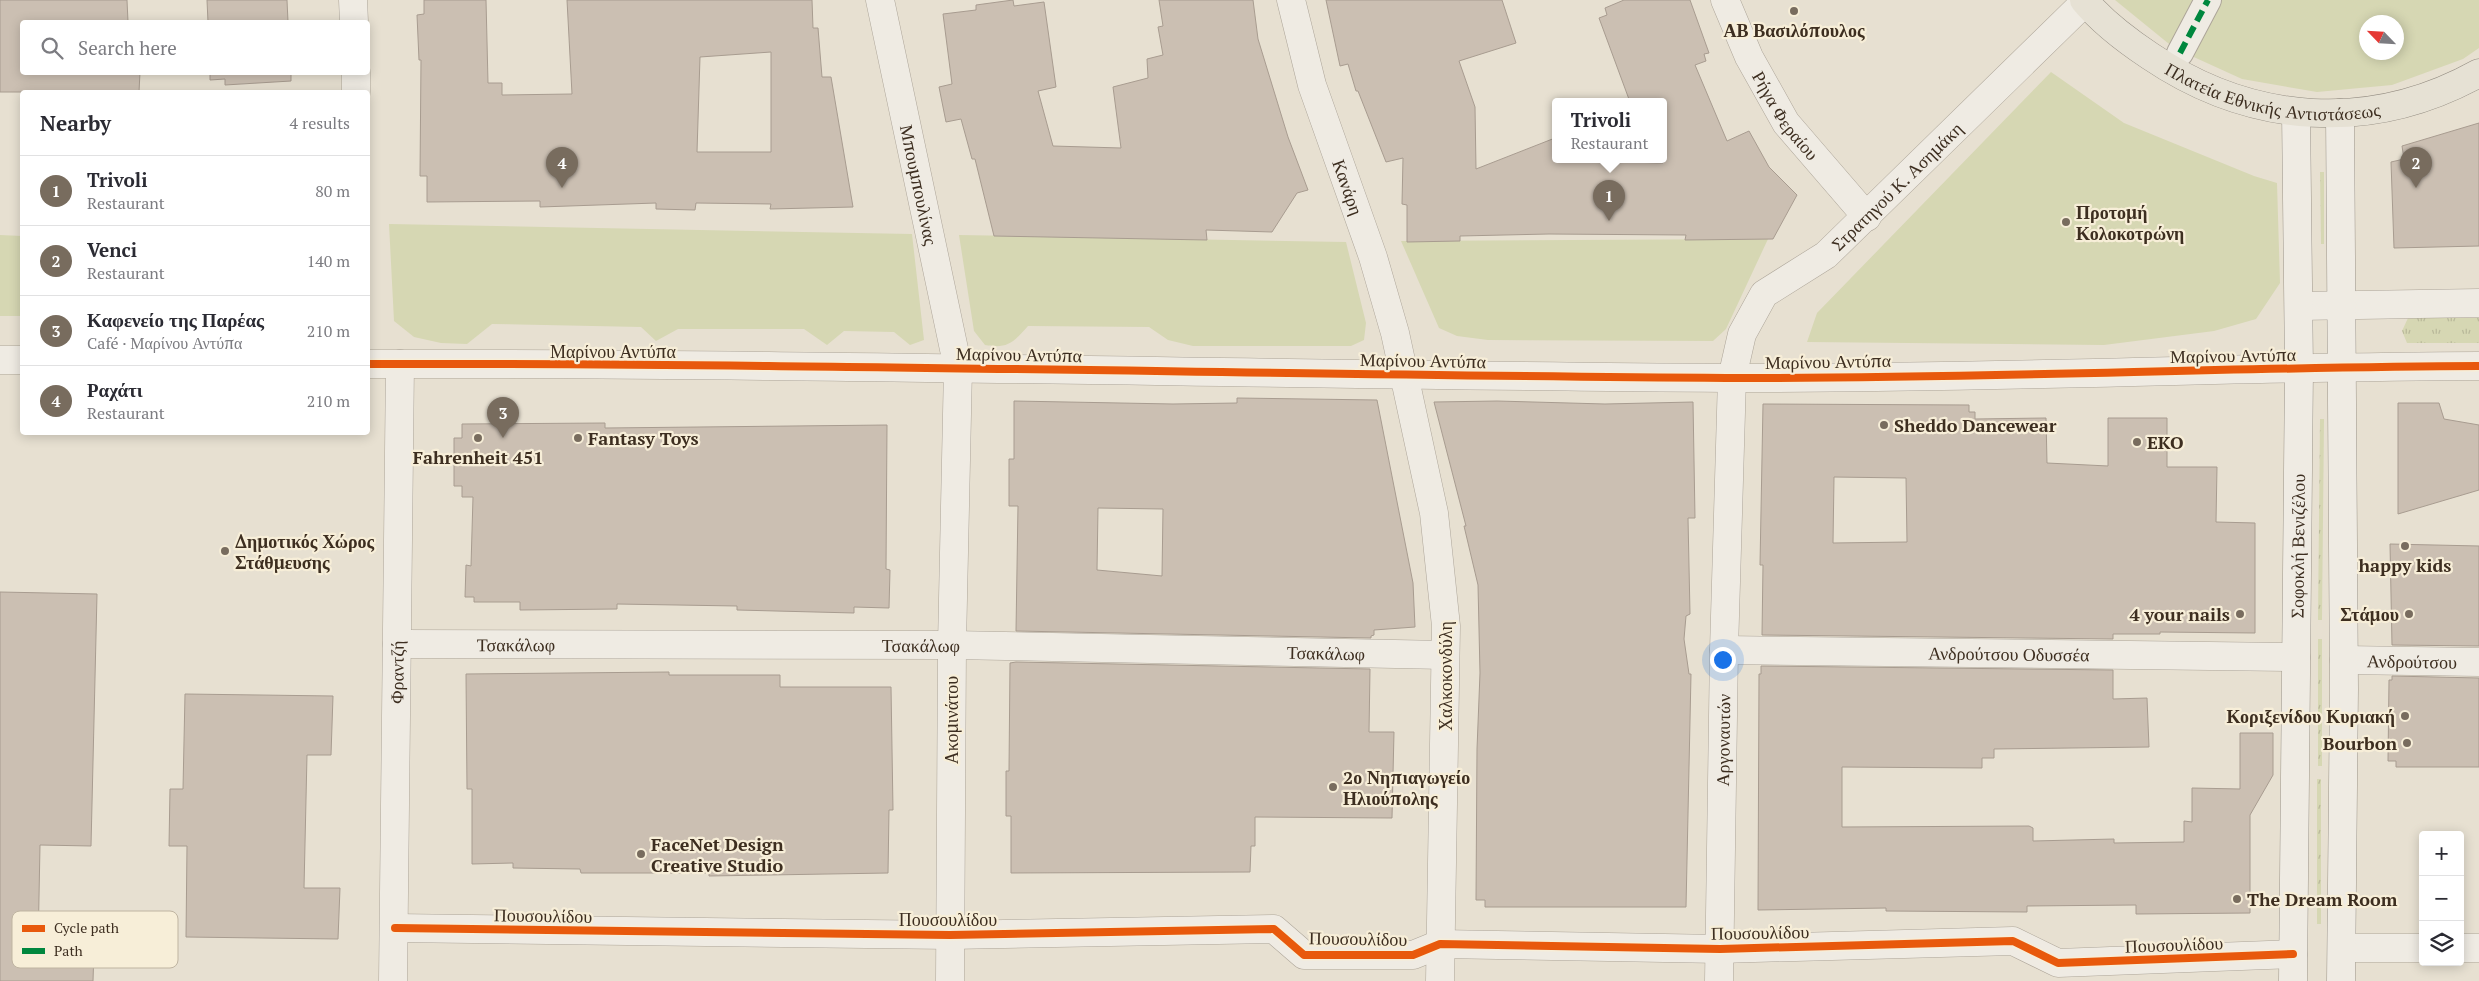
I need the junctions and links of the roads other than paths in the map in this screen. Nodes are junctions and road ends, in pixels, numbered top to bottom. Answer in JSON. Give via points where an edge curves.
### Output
{"nodes":[{"id":1,"x":353,"y":0,"type":"edge"},
{"id":2,"x":880,"y":0,"type":"edge"},
{"id":3,"x":1291,"y":0,"type":"edge"},
{"id":4,"x":1726,"y":0,"type":"edge"},
{"id":5,"x":2208,"y":0,"type":"edge"},
{"id":6,"x":2085,"y":1,"type":"edge"},
{"id":7,"x":354,"y":20,"type":"edge"},
{"id":8,"x":2180,"y":53,"type":"dead end"},
{"id":9,"x":2479,"y":74,"type":"edge"},
{"id":10,"x":356,"y":75,"type":"edge"},
{"id":11,"x":356,"y":90,"type":"edge"},
{"id":12,"x":2296,"y":112,"type":"junction"},
{"id":13,"x":2340,"y":113,"type":"junction"},
{"id":14,"x":1866,"y":217,"type":"junction"},
{"id":15,"x":2479,"y":303,"type":"edge"},
{"id":16,"x":2299,"y":306,"type":"junction"},
{"id":17,"x":2341,"y":306,"type":"junction"},
{"id":18,"x":0,"y":360,"type":"edge"},
{"id":19,"x":20,"y":360,"type":"edge"},
{"id":20,"x":370,"y":364,"type":"edge"},
{"id":21,"x":400,"y":364,"type":"junction"},
{"id":22,"x":2341,"y":366,"type":"junction"},
{"id":23,"x":2479,"y":366,"type":"edge"},
{"id":24,"x":958,"y":368,"type":"junction"},
{"id":25,"x":2299,"y":369,"type":"junction"},
{"id":26,"x":1403,"y":374,"type":"junction"},
{"id":27,"x":1732,"y":378,"type":"junction"},
{"id":28,"x":397,"y":644,"type":"junction"},
{"id":29,"x":952,"y":645,"type":"junction"},
{"id":30,"x":1724,"y":650,"type":"junction"},
{"id":31,"x":1445,"y":655,"type":"junction"},
{"id":32,"x":2296,"y":657,"type":"junction"},
{"id":33,"x":2344,"y":660,"type":"junction"},
{"id":34,"x":2479,"y":662,"type":"edge"},
{"id":35,"x":394,"y":928,"type":"junction"},
{"id":36,"x":950,"y":935,"type":"junction"},
{"id":37,"x":1440,"y":944,"type":"junction"},
{"id":38,"x":2342,"y":948,"type":"junction"},
{"id":39,"x":2419,"y":948,"type":"edge"},
{"id":40,"x":2464,"y":948,"type":"edge"},
{"id":41,"x":2479,"y":948,"type":"edge"},
{"id":42,"x":1720,"y":949,"type":"junction"},
{"id":43,"x":2293,"y":954,"type":"junction"},
{"id":44,"x":393,"y":981,"type":"edge"},
{"id":45,"x":950,"y":981,"type":"edge"},
{"id":46,"x":1440,"y":981,"type":"edge"},
{"id":47,"x":1719,"y":981,"type":"edge"},
{"id":48,"x":2293,"y":981,"type":"edge"},
{"id":49,"x":2342,"y":981,"type":"edge"}],
"edges":[{"from":1,"to":7,"type":"street"},
{"from":2,"to":24,"type":"street","name":"Μπουμπουλίνας"},
{"from":3,"to":26,"type":"street","name":"Κανάρη","via":[[1312,85],[1373,257]]},
{"from":4,"to":14,"type":"street","name":"Ρήγα Φεραίου","via":[[1748,57],[1786,123]]},
{"from":5,"to":8,"type":"street"},
{"from":6,"to":12,"type":"main road","name":"Πλατεία Εθνικής Αντιστάσεως","via":[[2120,35],[2187,79],[2211,91],[2256,105]]},
{"from":6,"to":14,"type":"street","name":"Στρατηγού Κ. Ασημάκη"},
{"from":9,"to":13,"type":"main road","name":"Πλατεία Εθνικής Αντιστάσεως","via":[[2451,89],[2417,101],[2382,109]]},
{"from":10,"to":11,"type":"street"},
{"from":12,"to":13,"type":"main road","name":"Πλατεία Εθνικής Αντιστάσεως"},
{"from":12,"to":16,"type":"street","name":"Σοφοκλή Βενιζέλου"},
{"from":13,"to":17,"type":"street"},
{"from":14,"to":27,"type":"street","name":"Στρατηγού Κ. Ασημάκη","via":[[1826,255],[1764,294],[1742,334]]},
{"from":15,"to":17,"type":"street"},
{"from":16,"to":17,"type":"street"},
{"from":16,"to":25,"type":"street","name":"Σοφοκλή Βενιζέλου"},
{"from":17,"to":22,"type":"street"},
{"from":18,"to":19,"type":"street"},
{"from":20,"to":21,"type":"street","name":"Μαρίνου Αντύπα"},
{"from":21,"to":24,"type":"street","name":"Μαρίνου Αντύπα"},
{"from":21,"to":28,"type":"street","name":"Φραντζή"},
{"from":22,"to":23,"type":"street","name":"Μαρίνου Αντύπα"},
{"from":22,"to":25,"type":"street","name":"Μαρίνου Αντύπα"},
{"from":22,"to":33,"type":"street"},
{"from":24,"to":26,"type":"street","name":"Μαρίνου Αντύπα"},
{"from":24,"to":29,"type":"street","name":"Ακομινάτου"},
{"from":25,"to":27,"type":"street","name":"Μαρίνου Αντύπα"},
{"from":25,"to":32,"type":"street","name":"Σοφοκλή Βενιζέλου"},
{"from":26,"to":27,"type":"street","name":"Μαρίνου Αντύπα"},
{"from":26,"to":31,"type":"street","name":"Χαλκοκονδύλη","via":[[1434,513],[1446,626]]},
{"from":27,"to":30,"type":"street","name":"Αργοναυτών"},
{"from":28,"to":29,"type":"street","name":"Τσακάλωφ"},
{"from":28,"to":35,"type":"street","name":"Φραντζή"},
{"from":29,"to":31,"type":"street","name":"Τσακάλωφ"},
{"from":29,"to":36,"type":"street","name":"Ακομινάτου"},
{"from":30,"to":32,"type":"street","name":"Ανδρούτσου Οδυσσέα"},
{"from":30,"to":42,"type":"street","name":"Αργοναυτών"},
{"from":31,"to":37,"type":"street","name":"Χαλκοκονδύλη"},
{"from":32,"to":43,"type":"street","name":"Σοφοκλή Βενιζέλου"},
{"from":33,"to":34,"type":"street","name":"Ανδρούτσου"},
{"from":33,"to":38,"type":"street"},
{"from":35,"to":36,"type":"street","name":"Πουσουλίδου"},
{"from":35,"to":44,"type":"street","name":"Φραντζή"},
{"from":36,"to":37,"type":"street","name":"Πουσουλίδου","via":[[1274,929],[1304,955],[1413,955]]},
{"from":36,"to":45,"type":"street","name":"Ακομινάτου"},
{"from":37,"to":42,"type":"street","name":"Πουσουλίδου"},
{"from":37,"to":46,"type":"street","name":"Χαλκοκονδύλη"},
{"from":38,"to":39,"type":"street"},
{"from":38,"to":49,"type":"street"},
{"from":40,"to":41,"type":"street"},
{"from":42,"to":43,"type":"street","name":"Πουσουλίδου","via":[[2013,941],[2058,963]]},
{"from":42,"to":47,"type":"street","name":"Αργοναυτών"},
{"from":43,"to":48,"type":"street","name":"Σοφοκλή Βενιζέλου"}]}
